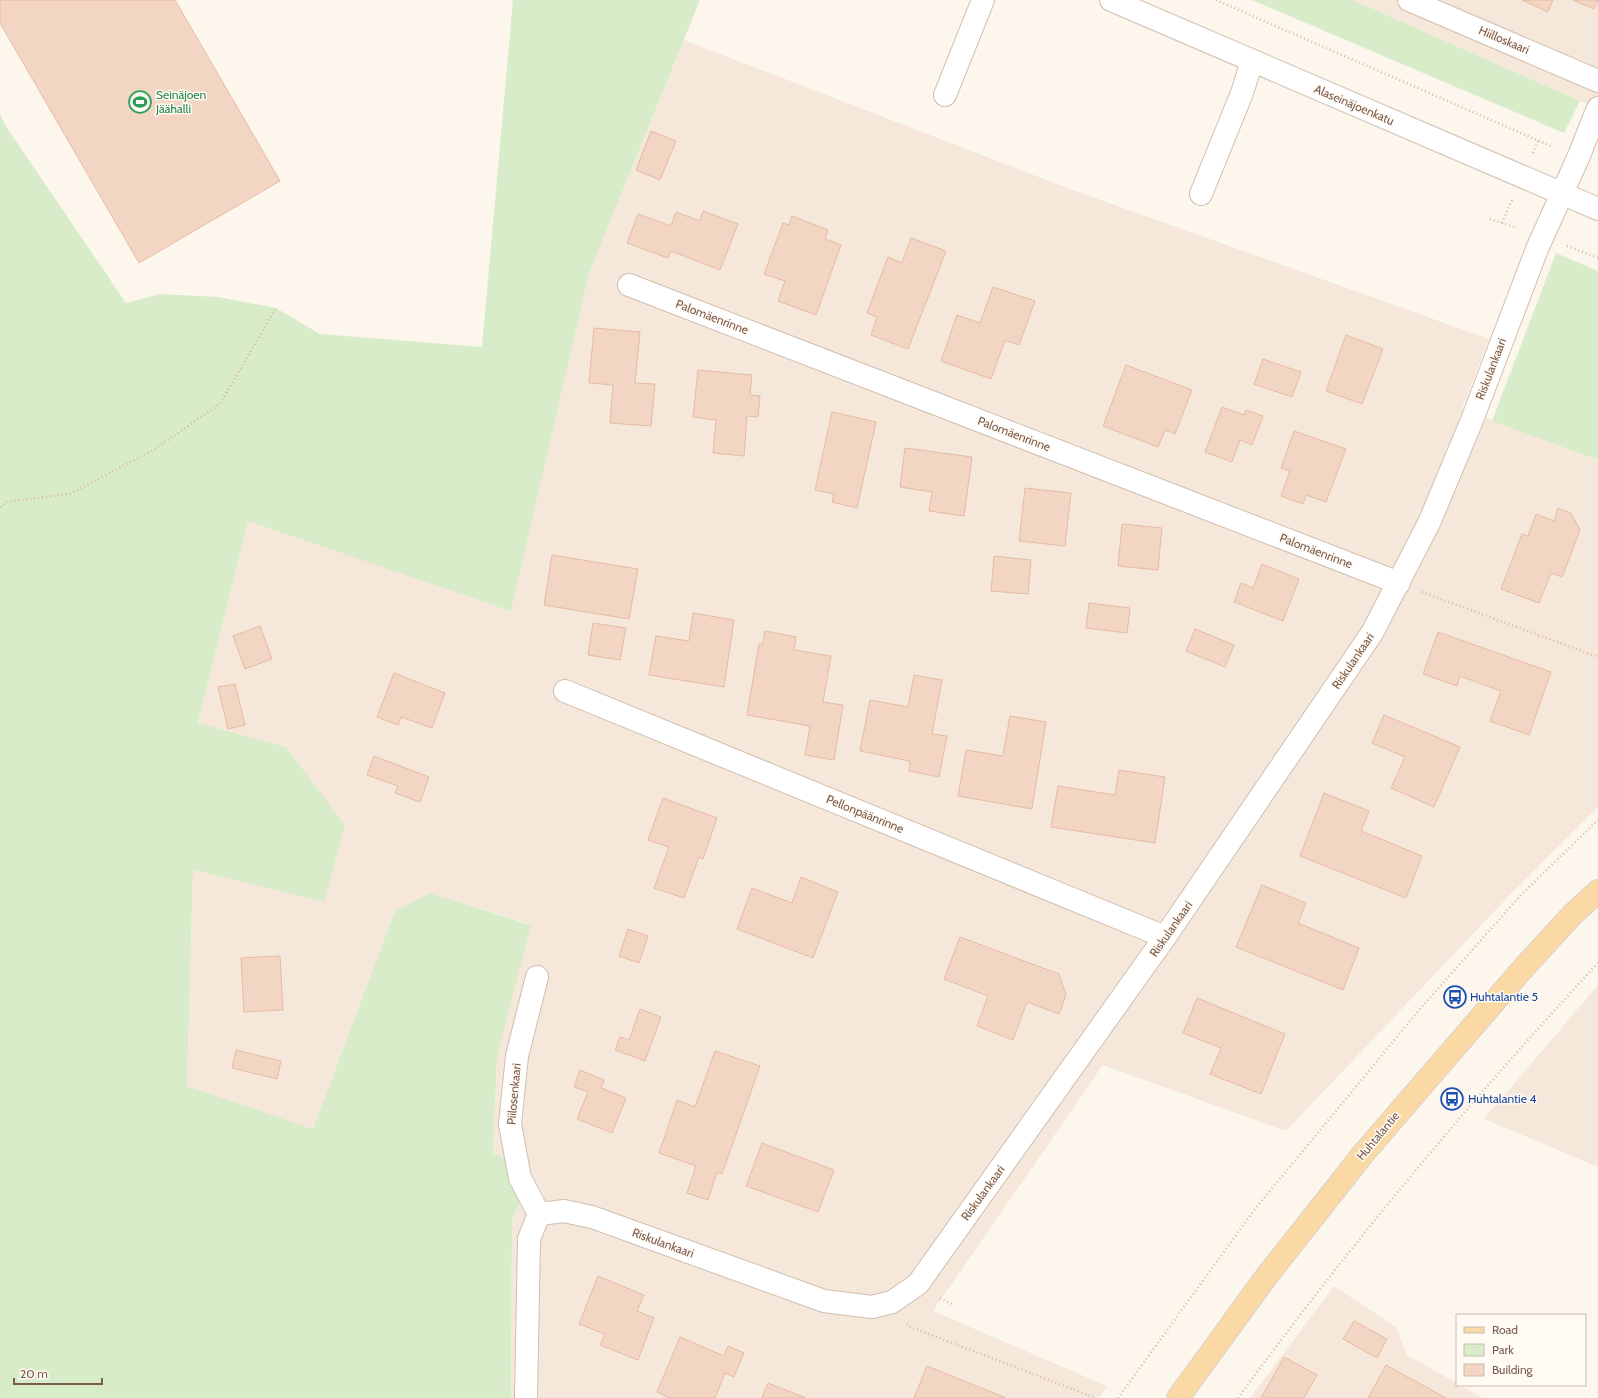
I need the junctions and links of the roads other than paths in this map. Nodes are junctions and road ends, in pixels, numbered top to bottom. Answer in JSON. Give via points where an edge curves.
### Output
{"nodes":[{"id":1,"x":983,"y":0,"type":"edge"},
{"id":2,"x":1111,"y":0,"type":"edge"},
{"id":3,"x":1409,"y":0,"type":"edge"},
{"id":4,"x":1252,"y":61,"type":"junction"},
{"id":5,"x":1598,"y":81,"type":"edge"},
{"id":6,"x":945,"y":95,"type":"dead end"},
{"id":7,"x":1598,"y":108,"type":"edge"},
{"id":8,"x":1201,"y":194,"type":"dead end"},
{"id":9,"x":1562,"y":194,"type":"junction"},
{"id":10,"x":1598,"y":209,"type":"edge"},
{"id":11,"x":629,"y":284,"type":"dead end"},
{"id":12,"x":1399,"y":583,"type":"junction"},
{"id":13,"x":565,"y":692,"type":"dead end"},
{"id":14,"x":1598,"y":891,"type":"edge"},
{"id":15,"x":1165,"y":937,"type":"junction"},
{"id":16,"x":537,"y":977,"type":"dead end"},
{"id":17,"x":539,"y":1214,"type":"junction"},
{"id":18,"x":526,"y":1398,"type":"edge"},
{"id":19,"x":1178,"y":1398,"type":"edge"}],
"edges":[{"from":1,"to":6,"type":"street"},
{"from":2,"to":4,"type":"street","name":"Alaseinäjoenkatu"},
{"from":3,"to":5,"type":"street","name":"Hiilloskaari"},
{"from":4,"to":8,"type":"street","via":[[1242,93]]},
{"from":4,"to":9,"type":"street","name":"Alaseinäjoenkatu"},
{"from":7,"to":9,"type":"street","name":"Riskulankaari"},
{"from":9,"to":10,"type":"street","name":"Alaseinäjoenkatu"},
{"from":9,"to":12,"type":"street","name":"Riskulankaari","via":[[1537,249],[1472,420],[1432,516]]},
{"from":11,"to":12,"type":"street","name":"Palomäenrinne"},
{"from":12,"to":15,"type":"street","name":"Riskulankaari","via":[[1372,633]]},
{"from":13,"to":15,"type":"street","name":"Pellonpäänrinne"},
{"from":14,"to":19,"type":"main road","name":"Huhtalantie","via":[[1572,915],[1519,973],[1363,1154],[1266,1277]]},
{"from":15,"to":17,"type":"street","name":"Riskulankaari","via":[[918,1284],[892,1302],[872,1307],[824,1301],[592,1217],[564,1211]]},
{"from":16,"to":17,"type":"street","name":"Piilosenkaari","via":[[517,1056],[510,1124],[520,1178]]},
{"from":17,"to":18,"type":"street","via":[[530,1239]]}]}
